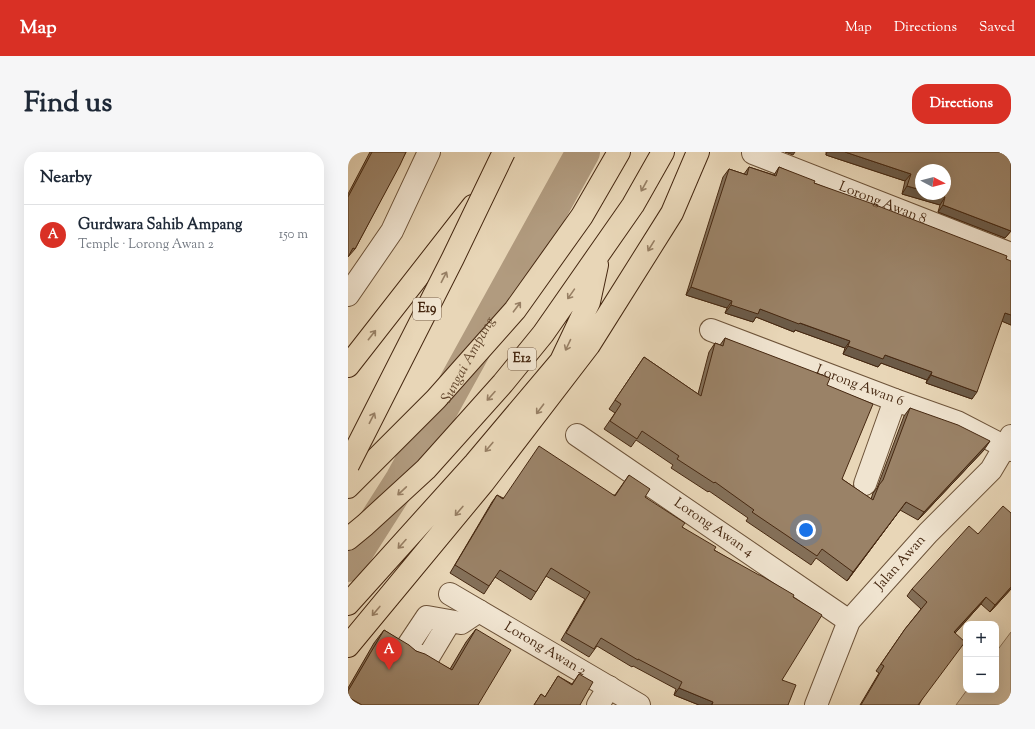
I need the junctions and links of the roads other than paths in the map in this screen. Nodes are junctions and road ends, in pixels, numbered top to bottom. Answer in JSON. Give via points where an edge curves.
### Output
{"nodes":[{"id":1,"x":429,"y":152,"type":"edge"},
{"id":2,"x":504,"y":152,"type":"edge"},
{"id":3,"x":515,"y":152,"type":"edge"},
{"id":4,"x":619,"y":152,"type":"edge"},
{"id":5,"x":663,"y":152,"type":"edge"},
{"id":6,"x":698,"y":152,"type":"edge"},
{"id":7,"x":753,"y":154,"type":"dead end"},
{"id":8,"x":1011,"y":254,"type":"edge"},
{"id":9,"x":599,"y":256,"type":"junction"},
{"id":10,"x":348,"y":295,"type":"edge"},
{"id":11,"x":711,"y":330,"type":"dead end"},
{"id":12,"x":348,"y":366,"type":"edge"},
{"id":13,"x":436,"y":399,"type":"junction"},
{"id":14,"x":895,"y":400,"type":"junction"},
{"id":15,"x":577,"y":435,"type":"dead end"},
{"id":16,"x":1009,"y":445,"type":"edge"},
{"id":17,"x":348,"y":459,"type":"edge"},
{"id":18,"x":348,"y":465,"type":"edge"},
{"id":19,"x":865,"y":484,"type":"dead end"},
{"id":20,"x":348,"y":487,"type":"edge"},
{"id":21,"x":348,"y":538,"type":"edge"},
{"id":22,"x":450,"y":594,"type":"dead end"},
{"id":23,"x":348,"y":604,"type":"edge"},
{"id":24,"x":479,"y":611,"type":"junction"},
{"id":25,"x":450,"y":621,"type":"dead end"},
{"id":26,"x":849,"y":621,"type":"junction"},
{"id":27,"x":348,"y":646,"type":"edge"},
{"id":28,"x":603,"y":696,"type":"edge"},
{"id":29,"x":639,"y":705,"type":"edge"},
{"id":30,"x":816,"y":705,"type":"edge"}],
"edges":[{"from":1,"to":10,"type":"street","via":[[392,231]]},
{"from":18,"to":2,"type":"highway","number":"E19","one_way":true,"bridge":true},
{"from":12,"to":3,"type":"highway","one_way":true},
{"from":13,"to":4,"type":"highway","number":"E12","one_way":true,"via":[[516,310],[582,216]]},
{"from":5,"to":9,"type":"highway","number":"E12","one_way":true,"via":[[633,205]]},
{"from":6,"to":27,"type":"highway","one_way":true,"via":[[672,213],[589,345],[484,482]]},
{"from":7,"to":8,"type":"street","name":"Lorong Awan 8"},
{"from":9,"to":21,"type":"highway","number":"E12","one_way":true,"via":[[543,334],[426,469]]},
{"from":9,"to":23,"type":"highway","one_way":true,"via":[[589,302],[561,361],[475,463]]},
{"from":11,"to":14,"type":"street","name":"Lorong Awan 6"},
{"from":13,"to":17,"type":"highway","bridge":true},
{"from":13,"to":20,"type":"highway","number":"E12"},
{"from":14,"to":16,"type":"street","name":"Lorong Awan 6","via":[[957,422]]},
{"from":14,"to":19,"type":"street"},
{"from":15,"to":26,"type":"street","name":"Lorong Awan 4"},
{"from":16,"to":26,"type":"street","name":"Jalan Awan","via":[[991,470],[928,533]]},
{"from":22,"to":24,"type":"street","name":"Lorong Awan 2"},
{"from":24,"to":25,"type":"street","via":[[462,623]]},
{"from":24,"to":28,"type":"street","name":"Lorong Awan 2"},
{"from":26,"to":30,"type":"street","name":"Jalan Awan"},
{"from":28,"to":29,"type":"street","name":"Lorong Awan 2"}]}
